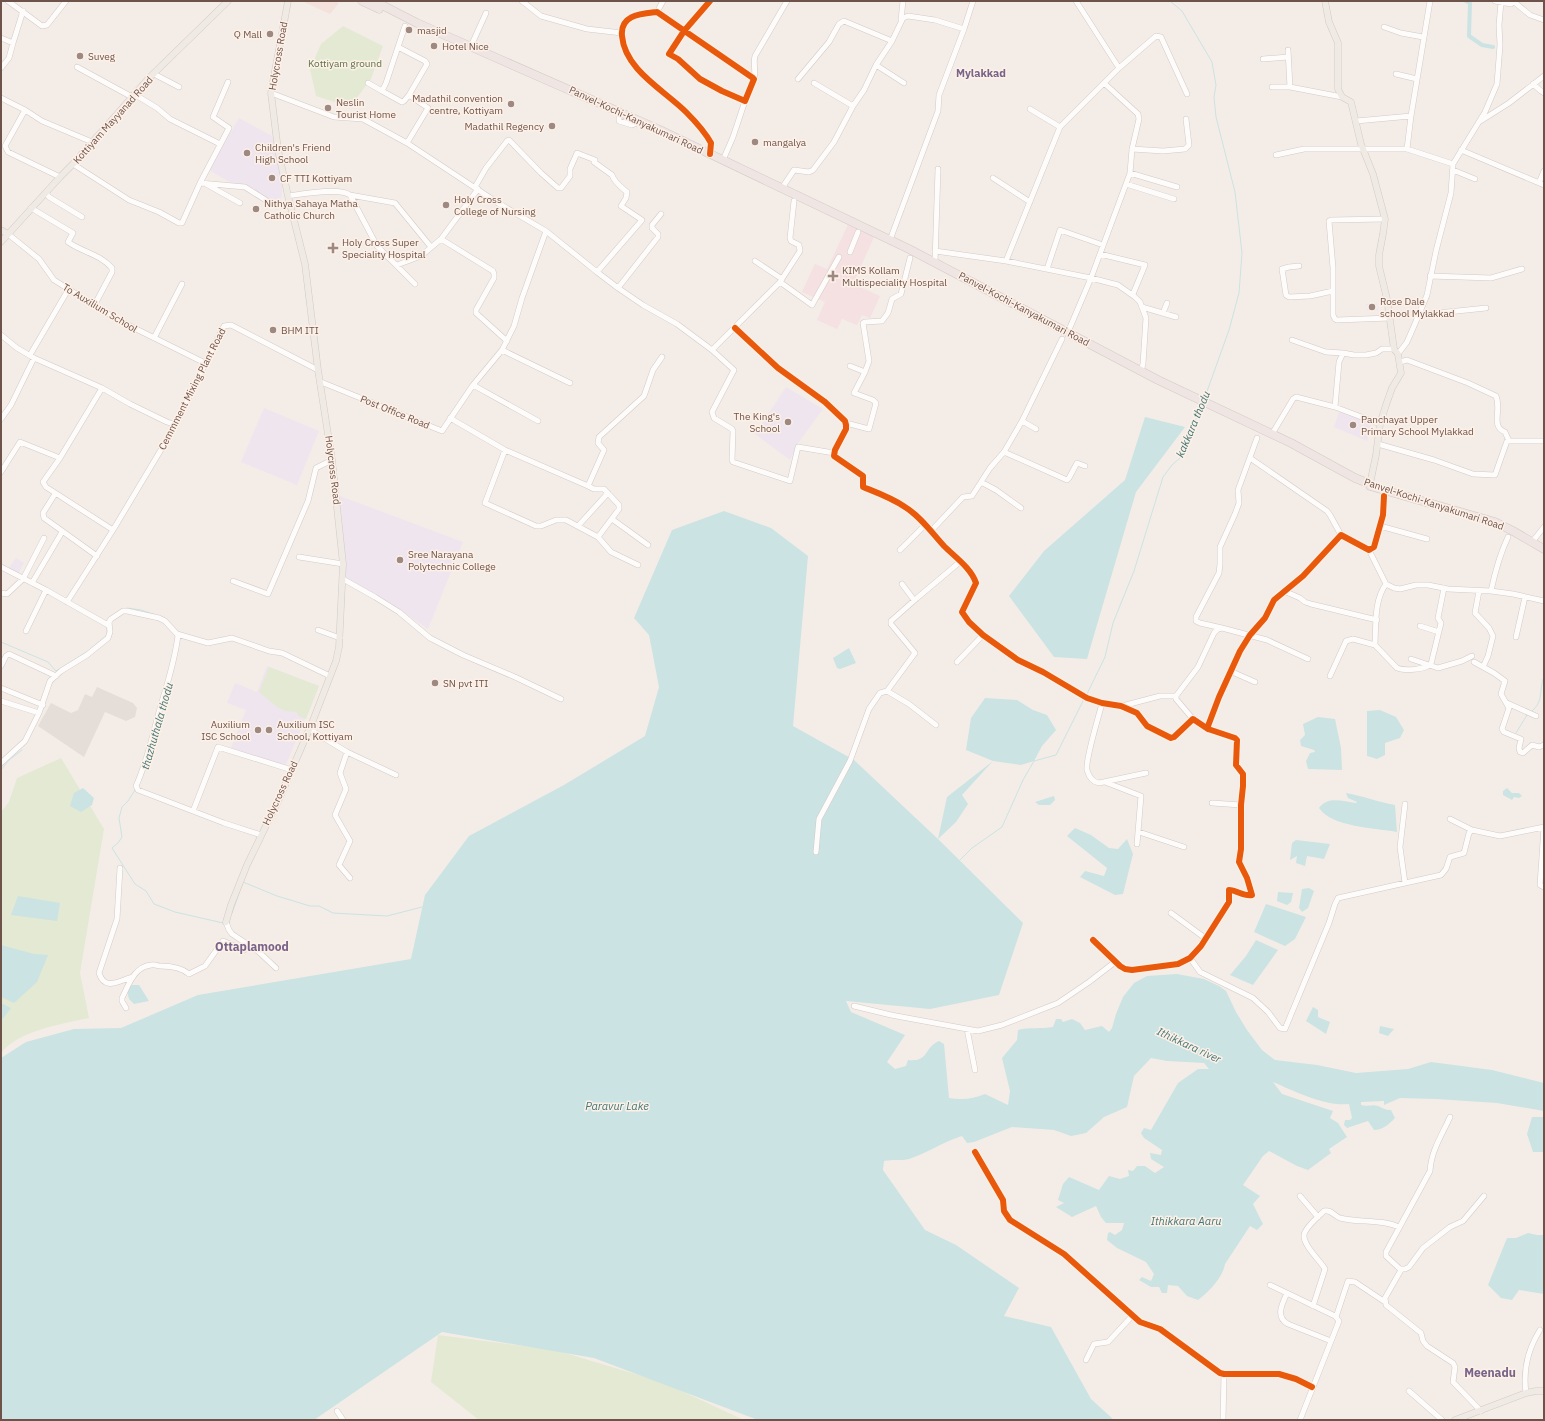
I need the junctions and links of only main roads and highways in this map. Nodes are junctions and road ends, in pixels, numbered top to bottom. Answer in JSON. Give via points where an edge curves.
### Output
{"nodes":[{"id":1,"x":228,"y":1,"type":"edge"},
{"id":2,"x":288,"y":1,"type":"edge"},
{"id":3,"x":362,"y":1,"type":"edge"},
{"id":4,"x":1325,"y":1,"type":"edge"},
{"id":5,"x":378,"y":2,"type":"edge"},
{"id":6,"x":417,"y":22,"type":"junction"},
{"id":7,"x":1,"y":230,"type":"edge"},
{"id":8,"x":8,"y":234,"type":"junction"},
{"id":9,"x":1,"y":242,"type":"edge"},
{"id":10,"x":1370,"y":484,"type":"junction"},
{"id":11,"x":1544,"y":549,"type":"edge"},
{"id":12,"x":227,"y":925,"type":"road end"},
{"id":13,"x":1544,"y":1391,"type":"edge"},
{"id":14,"x":1456,"y":1420,"type":"edge"}],
"edges":[{"from":1,"to":8,"type":"main road","name":"Kottiyam Mayyanad Road","via":[[133,95]]},
{"from":2,"to":12,"type":"main road","name":"Holycross Road","via":[[271,93],[278,150],[305,264],[332,460],[343,564],[340,638],[330,676],[292,770],[231,905]]},
{"from":3,"to":6,"type":"highway","via":[[393,15]]},
{"from":4,"to":10,"type":"main road","via":[[1329,22],[1338,43],[1338,85],[1342,97],[1351,102],[1385,218],[1379,266],[1394,349],[1400,362],[1401,373],[1389,395],[1380,424]]},
{"from":5,"to":6,"type":"highway"},
{"from":6,"to":10,"type":"highway","name":"Panvel-Kochi-Kanyakumari Road","via":[[638,120],[890,240],[1141,371]]},
{"from":7,"to":8,"type":"main road"},
{"from":8,"to":9,"type":"main road","name":"Kottiyam Mayyanad Road"},
{"from":10,"to":11,"type":"highway","name":"Panvel-Kochi-Kanyakumari Road","via":[[1495,522]]},
{"from":13,"to":14,"type":"main road","via":[[1526,1393]]}]}
